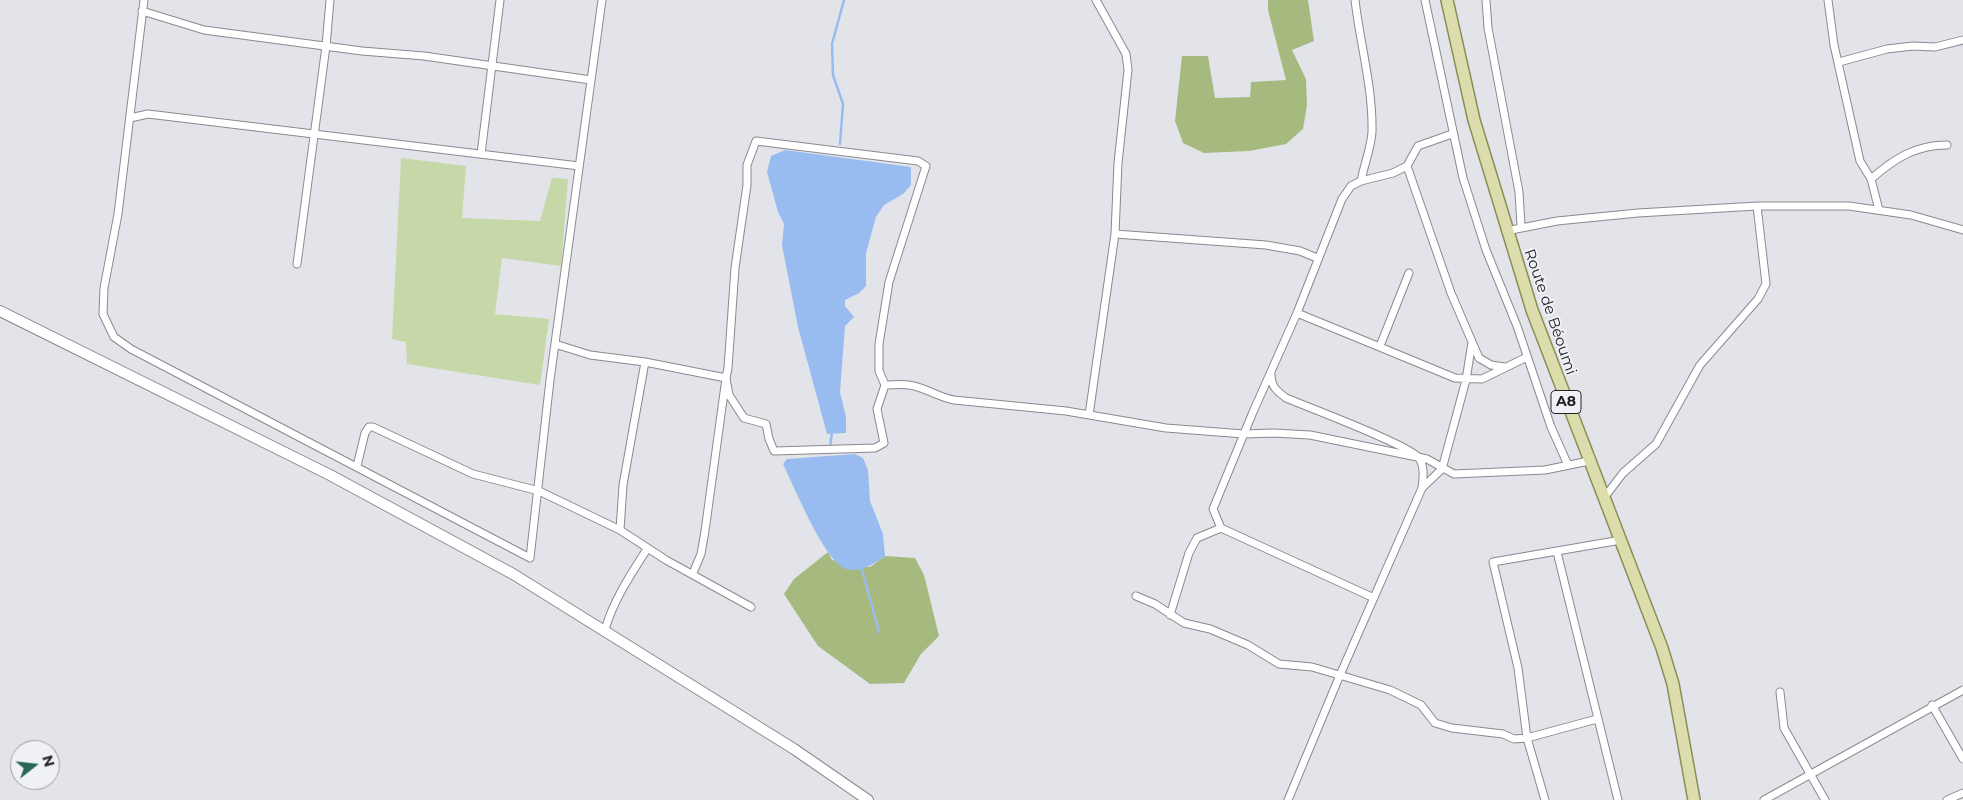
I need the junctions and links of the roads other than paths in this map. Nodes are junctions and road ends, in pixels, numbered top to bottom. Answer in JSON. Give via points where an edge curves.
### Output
{"nodes":[{"id":1,"x":144,"y":0,"type":"edge"},
{"id":2,"x":330,"y":0,"type":"edge"},
{"id":3,"x":500,"y":0,"type":"edge"},
{"id":4,"x":602,"y":0,"type":"edge"},
{"id":5,"x":1096,"y":0,"type":"edge"},
{"id":6,"x":1356,"y":0,"type":"edge"},
{"id":7,"x":1425,"y":0,"type":"edge"},
{"id":8,"x":1447,"y":0,"type":"edge"},
{"id":9,"x":1486,"y":0,"type":"edge"},
{"id":10,"x":1828,"y":0,"type":"edge"},
{"id":11,"x":142,"y":11,"type":"junction"},
{"id":12,"x":1963,"y":40,"type":"edge"},
{"id":13,"x":326,"y":46,"type":"junction"},
{"id":14,"x":1839,"y":62,"type":"junction"},
{"id":15,"x":493,"y":67,"type":"junction"},
{"id":16,"x":591,"y":80,"type":"junction"},
{"id":17,"x":130,"y":118,"type":"junction"},
{"id":18,"x":314,"y":133,"type":"junction"},
{"id":19,"x":1452,"y":134,"type":"junction"},
{"id":20,"x":1947,"y":144,"type":"dead end"},
{"id":21,"x":481,"y":154,"type":"junction"},
{"id":22,"x":579,"y":166,"type":"junction"},
{"id":23,"x":1407,"y":166,"type":"junction"},
{"id":24,"x":1871,"y":179,"type":"junction"},
{"id":25,"x":1361,"y":181,"type":"junction"},
{"id":26,"x":1757,"y":206,"type":"junction"},
{"id":27,"x":1879,"y":210,"type":"junction"},
{"id":28,"x":1521,"y":226,"type":"junction"},
{"id":29,"x":1963,"y":230,"type":"edge"},
{"id":30,"x":1506,"y":231,"type":"junction"},
{"id":31,"x":1114,"y":234,"type":"junction"},
{"id":32,"x":1317,"y":258,"type":"junction"},
{"id":33,"x":297,"y":264,"type":"dead end"},
{"id":34,"x":1409,"y":273,"type":"dead end"},
{"id":35,"x":0,"y":311,"type":"edge"},
{"id":36,"x":1298,"y":314,"type":"junction"},
{"id":37,"x":1472,"y":342,"type":"junction"},
{"id":38,"x":555,"y":344,"type":"junction"},
{"id":39,"x":1380,"y":346,"type":"junction"},
{"id":40,"x":1527,"y":358,"type":"junction"},
{"id":41,"x":645,"y":362,"type":"junction"},
{"id":42,"x":1504,"y":367,"type":"junction"},
{"id":43,"x":1272,"y":369,"type":"junction"},
{"id":44,"x":726,"y":378,"type":"junction"},
{"id":45,"x":1466,"y":380,"type":"junction"},
{"id":46,"x":885,"y":386,"type":"junction"},
{"id":47,"x":1088,"y":415,"type":"junction"},
{"id":48,"x":1244,"y":434,"type":"junction"},
{"id":49,"x":1419,"y":458,"type":"junction"},
{"id":50,"x":1589,"y":461,"type":"junction"},
{"id":51,"x":1568,"y":465,"type":"junction"},
{"id":52,"x":357,"y":466,"type":"junction"},
{"id":53,"x":1442,"y":469,"type":"junction"},
{"id":54,"x":1422,"y":488,"type":"junction"},
{"id":55,"x":539,"y":491,"type":"junction"},
{"id":56,"x":1604,"y":498,"type":"junction"},
{"id":57,"x":1221,"y":528,"type":"junction"},
{"id":58,"x":620,"y":530,"type":"junction"},
{"id":59,"x":1621,"y":540,"type":"junction"},
{"id":60,"x":647,"y":548,"type":"junction"},
{"id":61,"x":1557,"y":552,"type":"junction"},
{"id":62,"x":693,"y":573,"type":"junction"},
{"id":63,"x":1136,"y":596,"type":"dead end"},
{"id":64,"x":1374,"y":598,"type":"junction"},
{"id":65,"x":751,"y":607,"type":"dead end"},
{"id":66,"x":1170,"y":615,"type":"junction"},
{"id":67,"x":604,"y":630,"type":"junction"},
{"id":68,"x":1340,"y":675,"type":"junction"},
{"id":69,"x":1963,"y":690,"type":"edge"},
{"id":70,"x":1780,"y":692,"type":"dead end"},
{"id":71,"x":1932,"y":706,"type":"junction"},
{"id":72,"x":1597,"y":720,"type":"junction"},
{"id":73,"x":1527,"y":738,"type":"junction"},
{"id":74,"x":1963,"y":759,"type":"edge"},
{"id":75,"x":1810,"y":775,"type":"junction"},
{"id":76,"x":1963,"y":793,"type":"edge"},
{"id":77,"x":868,"y":800,"type":"edge"},
{"id":78,"x":1288,"y":800,"type":"edge"},
{"id":79,"x":1544,"y":800,"type":"edge"},
{"id":80,"x":1618,"y":800,"type":"edge"},
{"id":81,"x":1694,"y":800,"type":"edge"},
{"id":82,"x":1764,"y":800,"type":"edge"},
{"id":83,"x":1825,"y":800,"type":"edge"},
{"id":84,"x":1947,"y":800,"type":"edge"}],
"edges":[{"from":1,"to":11,"type":"street"},
{"from":2,"to":13,"type":"street"},
{"from":3,"to":15,"type":"street"},
{"from":4,"to":16,"type":"street"},
{"from":5,"to":31,"type":"street","via":[[1126,54],[1128,70]]},
{"from":6,"to":25,"type":"street","via":[[1372,132]]},
{"from":7,"to":19,"type":"street"},
{"from":8,"to":30,"type":"main road","name":"Route de Béoumi","number":"A8","via":[[1474,120]]},
{"from":9,"to":28,"type":"street","via":[[1488,28],[1519,192]]},
{"from":10,"to":14,"type":"street"},
{"from":11,"to":13,"type":"street","via":[[204,30]]},
{"from":11,"to":17,"type":"street"},
{"from":12,"to":14,"type":"street","via":[[1935,47],[1887,49]]},
{"from":13,"to":15,"type":"street"},
{"from":13,"to":18,"type":"street"},
{"from":14,"to":24,"type":"street","via":[[1860,161]]},
{"from":15,"to":16,"type":"street"},
{"from":15,"to":21,"type":"street"},
{"from":16,"to":22,"type":"street"},
{"from":17,"to":18,"type":"street","via":[[148,114]]},
{"from":17,"to":52,"type":"street","via":[[118,214],[104,288],[103,314],[114,337],[305,442]]},
{"from":18,"to":21,"type":"street"},
{"from":18,"to":33,"type":"street"},
{"from":19,"to":23,"type":"street","via":[[1418,146]]},
{"from":19,"to":40,"type":"street","via":[[1486,250]]},
{"from":20,"to":24,"type":"street","via":[[1931,145],[1900,155]]},
{"from":21,"to":22,"type":"street"},
{"from":22,"to":38,"type":"street"},
{"from":23,"to":25,"type":"street"},
{"from":23,"to":37,"type":"street","via":[[1450,293]]},
{"from":24,"to":27,"type":"street"},
{"from":25,"to":32,"type":"street","via":[[1351,186],[1342,199]]},
{"from":26,"to":27,"type":"street","via":[[1849,206]]},
{"from":26,"to":28,"type":"street","via":[[1638,213]]},
{"from":26,"to":56,"type":"street","via":[[1766,284],[1758,299],[1700,365],[1656,444],[1623,473]]},
{"from":27,"to":29,"type":"street","via":[[1911,215]]},
{"from":28,"to":30,"type":"street"},
{"from":30,"to":50,"type":"main road","name":"Route de Béoumi","number":"A8"},
{"from":31,"to":32,"type":"street","via":[[1266,245],[1300,251]]},
{"from":31,"to":47,"type":"street"},
{"from":32,"to":36,"type":"street"},
{"from":34,"to":39,"type":"street"},
{"from":35,"to":67,"type":"main road","via":[[392,507],[513,574]]},
{"from":36,"to":39,"type":"street"},
{"from":36,"to":43,"type":"street"},
{"from":37,"to":42,"type":"street","via":[[1479,358],[1491,366]]},
{"from":37,"to":45,"type":"street"},
{"from":38,"to":41,"type":"street","via":[[590,355]]},
{"from":38,"to":55,"type":"street"},
{"from":39,"to":45,"type":"street","via":[[1440,373]]},
{"from":40,"to":42,"type":"street"},
{"from":40,"to":51,"type":"street"},
{"from":41,"to":44,"type":"street"},
{"from":41,"to":58,"type":"street","via":[[623,485]]},
{"from":42,"to":45,"type":"street","via":[[1482,378]]},
{"from":43,"to":48,"type":"street"},
{"from":43,"to":49,"type":"street","via":[[1271,381],[1286,398],[1394,443]]},
{"from":44,"to":46,"type":"street","via":[[729,395],[744,418],[766,424],[774,451],[788,452],[875,448],[884,443],[877,409]]},
{"from":44,"to":46,"type":"street","via":[[747,165],[756,141],[918,161],[926,166],[889,282],[880,344],[879,371]]},
{"from":44,"to":62,"type":"street","via":[[705,531]]},
{"from":45,"to":53,"type":"street"},
{"from":46,"to":47,"type":"street","via":[[908,384],[939,397]]},
{"from":47,"to":48,"type":"street","via":[[1166,428]]},
{"from":48,"to":49,"type":"street","via":[[1310,435]]},
{"from":48,"to":57,"type":"street","via":[[1213,509]]},
{"from":49,"to":53,"type":"street","via":[[1427,459]]},
{"from":49,"to":54,"type":"street","via":[[1423,470]]},
{"from":50,"to":51,"type":"street"},
{"from":50,"to":56,"type":"main road","name":"Route de Béoumi","number":"A8"},
{"from":51,"to":53,"type":"street","via":[[1545,470],[1475,474],[1454,474]]},
{"from":52,"to":55,"type":"street","via":[[365,434],[369,427],[373,427],[473,474]]},
{"from":52,"to":55,"type":"street","via":[[530,558]]},
{"from":53,"to":54,"type":"street"},
{"from":54,"to":64,"type":"street"},
{"from":55,"to":58,"type":"street"},
{"from":56,"to":59,"type":"main road","name":"Route de Béoumi","number":"A8"},
{"from":57,"to":64,"type":"street"},
{"from":57,"to":66,"type":"street","via":[[1197,538],[1189,553]]},
{"from":58,"to":60,"type":"street"},
{"from":59,"to":61,"type":"street"},
{"from":59,"to":81,"type":"main road","name":"Route de Béoumi","number":"A8","via":[[1674,684]]},
{"from":60,"to":62,"type":"street"},
{"from":60,"to":67,"type":"street"},
{"from":61,"to":72,"type":"street"},
{"from":61,"to":73,"type":"street","via":[[1493,562],[1518,668]]},
{"from":62,"to":65,"type":"street"},
{"from":63,"to":66,"type":"street"},
{"from":64,"to":68,"type":"street"},
{"from":66,"to":68,"type":"street","via":[[1248,645],[1279,664],[1312,667]]},
{"from":67,"to":77,"type":"main road","via":[[794,749]]},
{"from":68,"to":73,"type":"street","via":[[1390,690],[1420,705],[1435,723],[1503,734],[1514,739]]},
{"from":68,"to":78,"type":"street"},
{"from":69,"to":71,"type":"street"},
{"from":70,"to":75,"type":"street","via":[[1784,728]]},
{"from":71,"to":74,"type":"street"},
{"from":71,"to":75,"type":"street"},
{"from":72,"to":73,"type":"street"},
{"from":72,"to":80,"type":"street"},
{"from":73,"to":79,"type":"street"},
{"from":75,"to":82,"type":"street"},
{"from":75,"to":83,"type":"street"},
{"from":76,"to":84,"type":"street"}]}
